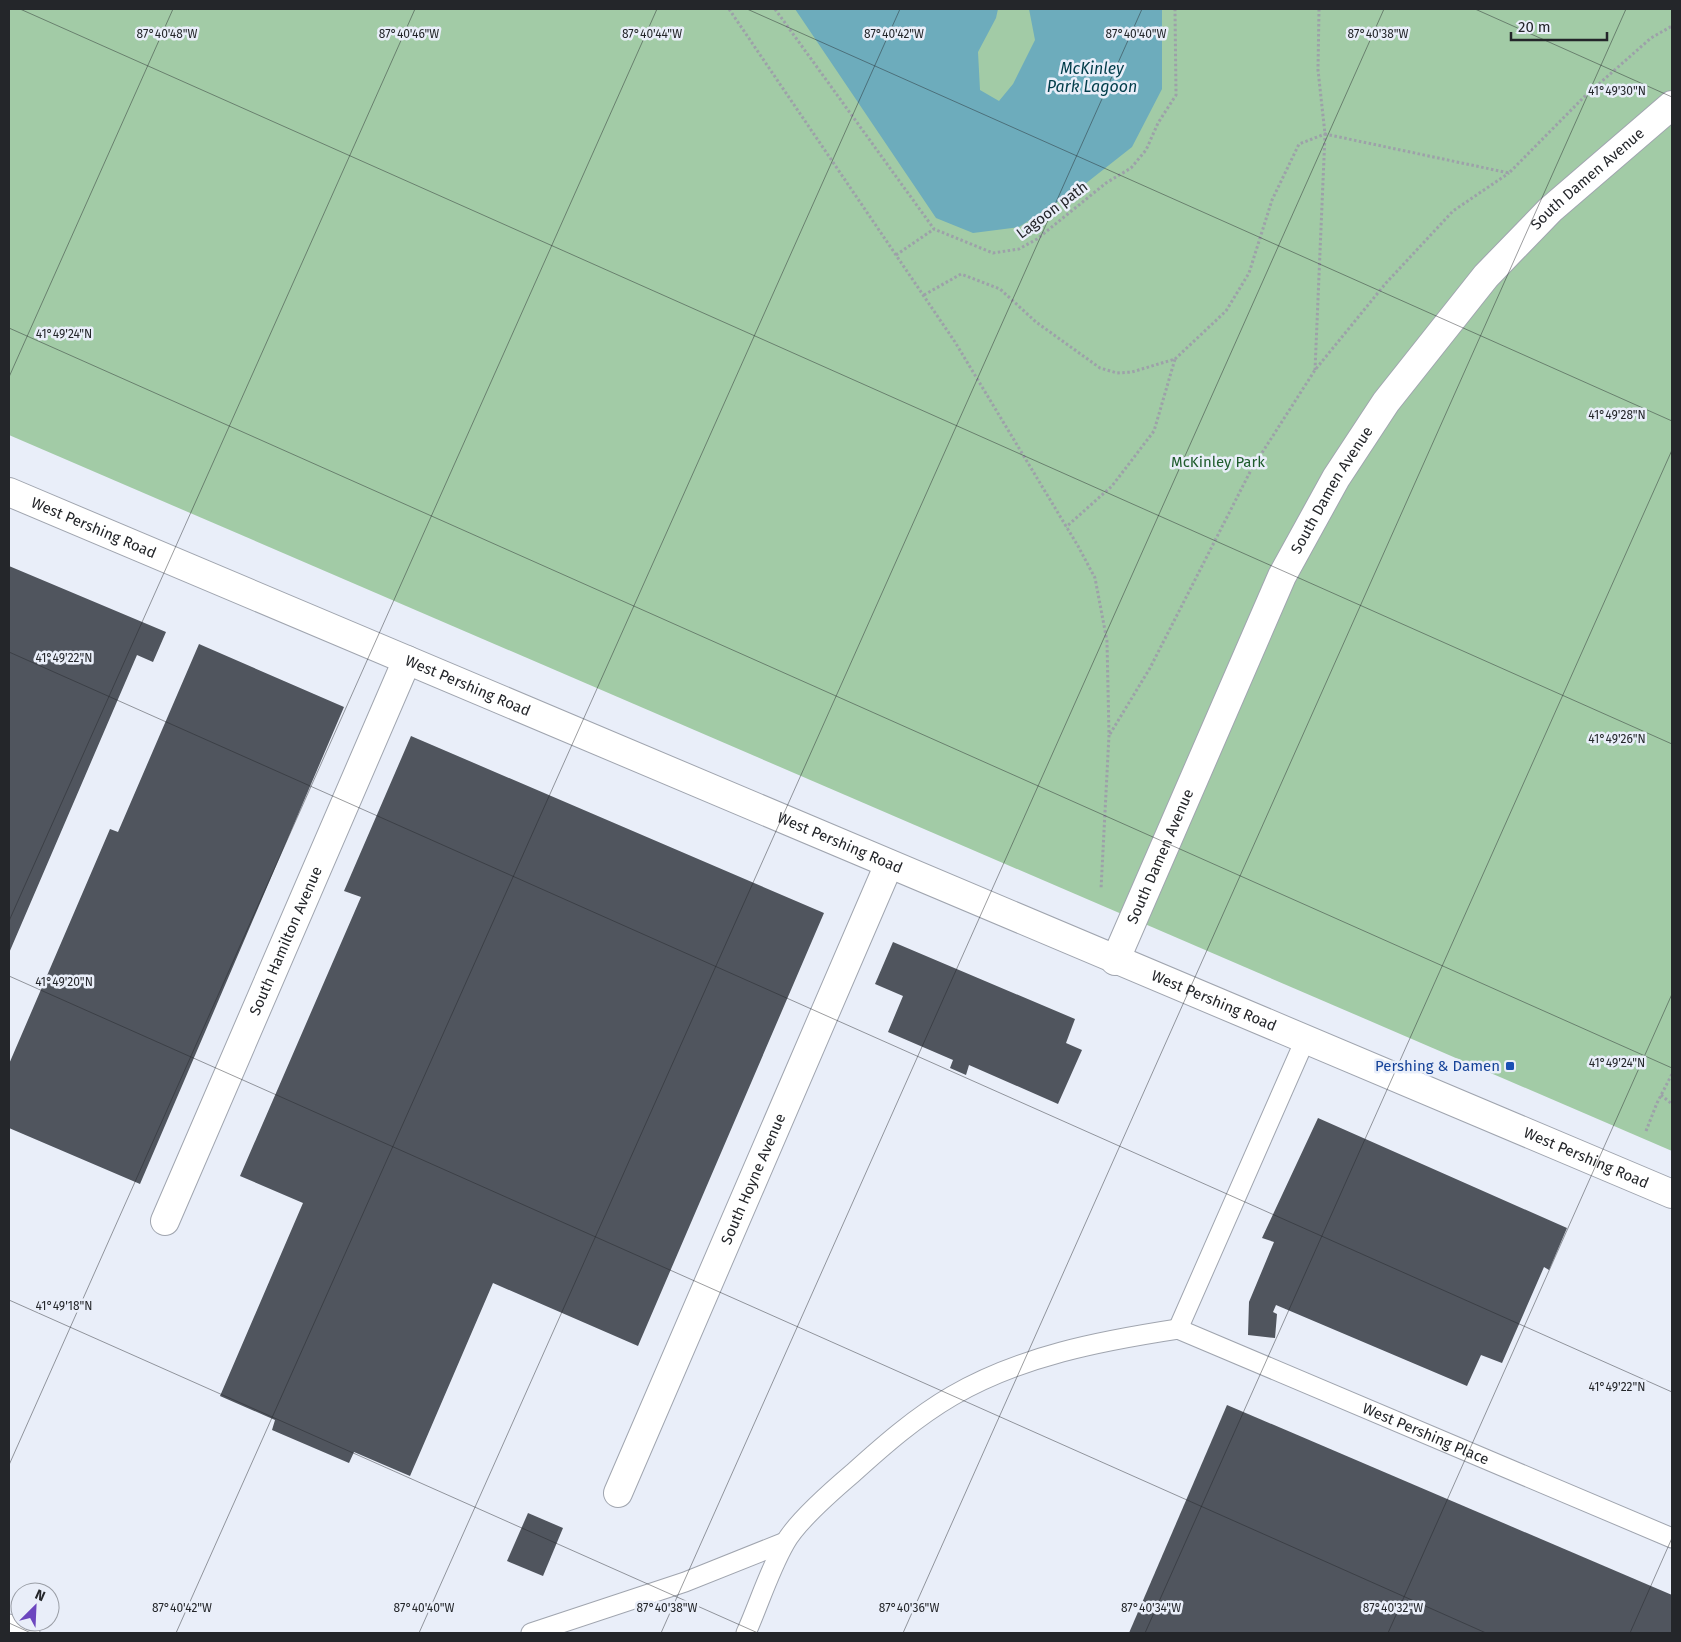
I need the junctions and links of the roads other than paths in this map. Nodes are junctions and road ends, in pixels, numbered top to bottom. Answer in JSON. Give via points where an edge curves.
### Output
{"nodes":[{"id":1,"x":1672,"y":105,"type":"edge"},
{"id":2,"x":9,"y":492,"type":"edge"},
{"id":3,"x":407,"y":660,"type":"junction"},
{"id":4,"x":889,"y":864,"type":"junction"},
{"id":5,"x":1115,"y":960,"type":"junction"},
{"id":6,"x":1305,"y":1040,"type":"junction"},
{"id":7,"x":1672,"y":1194,"type":"edge"},
{"id":8,"x":165,"y":1221,"type":"dead end"},
{"id":9,"x":1178,"y":1328,"type":"junction"},
{"id":10,"x":618,"y":1493,"type":"dead end"},
{"id":11,"x":1672,"y":1538,"type":"edge"},
{"id":12,"x":785,"y":1542,"type":"junction"},
{"id":13,"x":9,"y":1624,"type":"edge"},
{"id":14,"x":30,"y":1633,"type":"edge"},
{"id":15,"x":531,"y":1633,"type":"edge"},
{"id":16,"x":746,"y":1633,"type":"edge"}],
"edges":[{"from":1,"to":5,"type":"main road","name":"South Damen Avenue","via":[[1550,210],[1486,276],[1386,402],[1336,478],[1282,576]]},
{"from":2,"to":3,"type":"main road","name":"West Pershing Road"},
{"from":3,"to":4,"type":"main road","name":"West Pershing Road"},
{"from":3,"to":8,"type":"main road","name":"South Hamilton Avenue"},
{"from":4,"to":5,"type":"main road","name":"West Pershing Road"},
{"from":4,"to":10,"type":"main road","name":"South Hoyne Avenue"},
{"from":5,"to":6,"type":"main road","name":"West Pershing Road"},
{"from":6,"to":7,"type":"main road","name":"West Pershing Road"},
{"from":6,"to":9,"type":"lane"},
{"from":9,"to":11,"type":"lane","name":"West Pershing Place"},
{"from":9,"to":12,"type":"lane","via":[[1106,1340],[1056,1353],[1001,1373],[952,1396],[888,1442],[840,1484]]},
{"from":12,"to":15,"type":"lane","via":[[694,1578]]},
{"from":12,"to":16,"type":"lane"},
{"from":13,"to":14,"type":"lane"}]}
